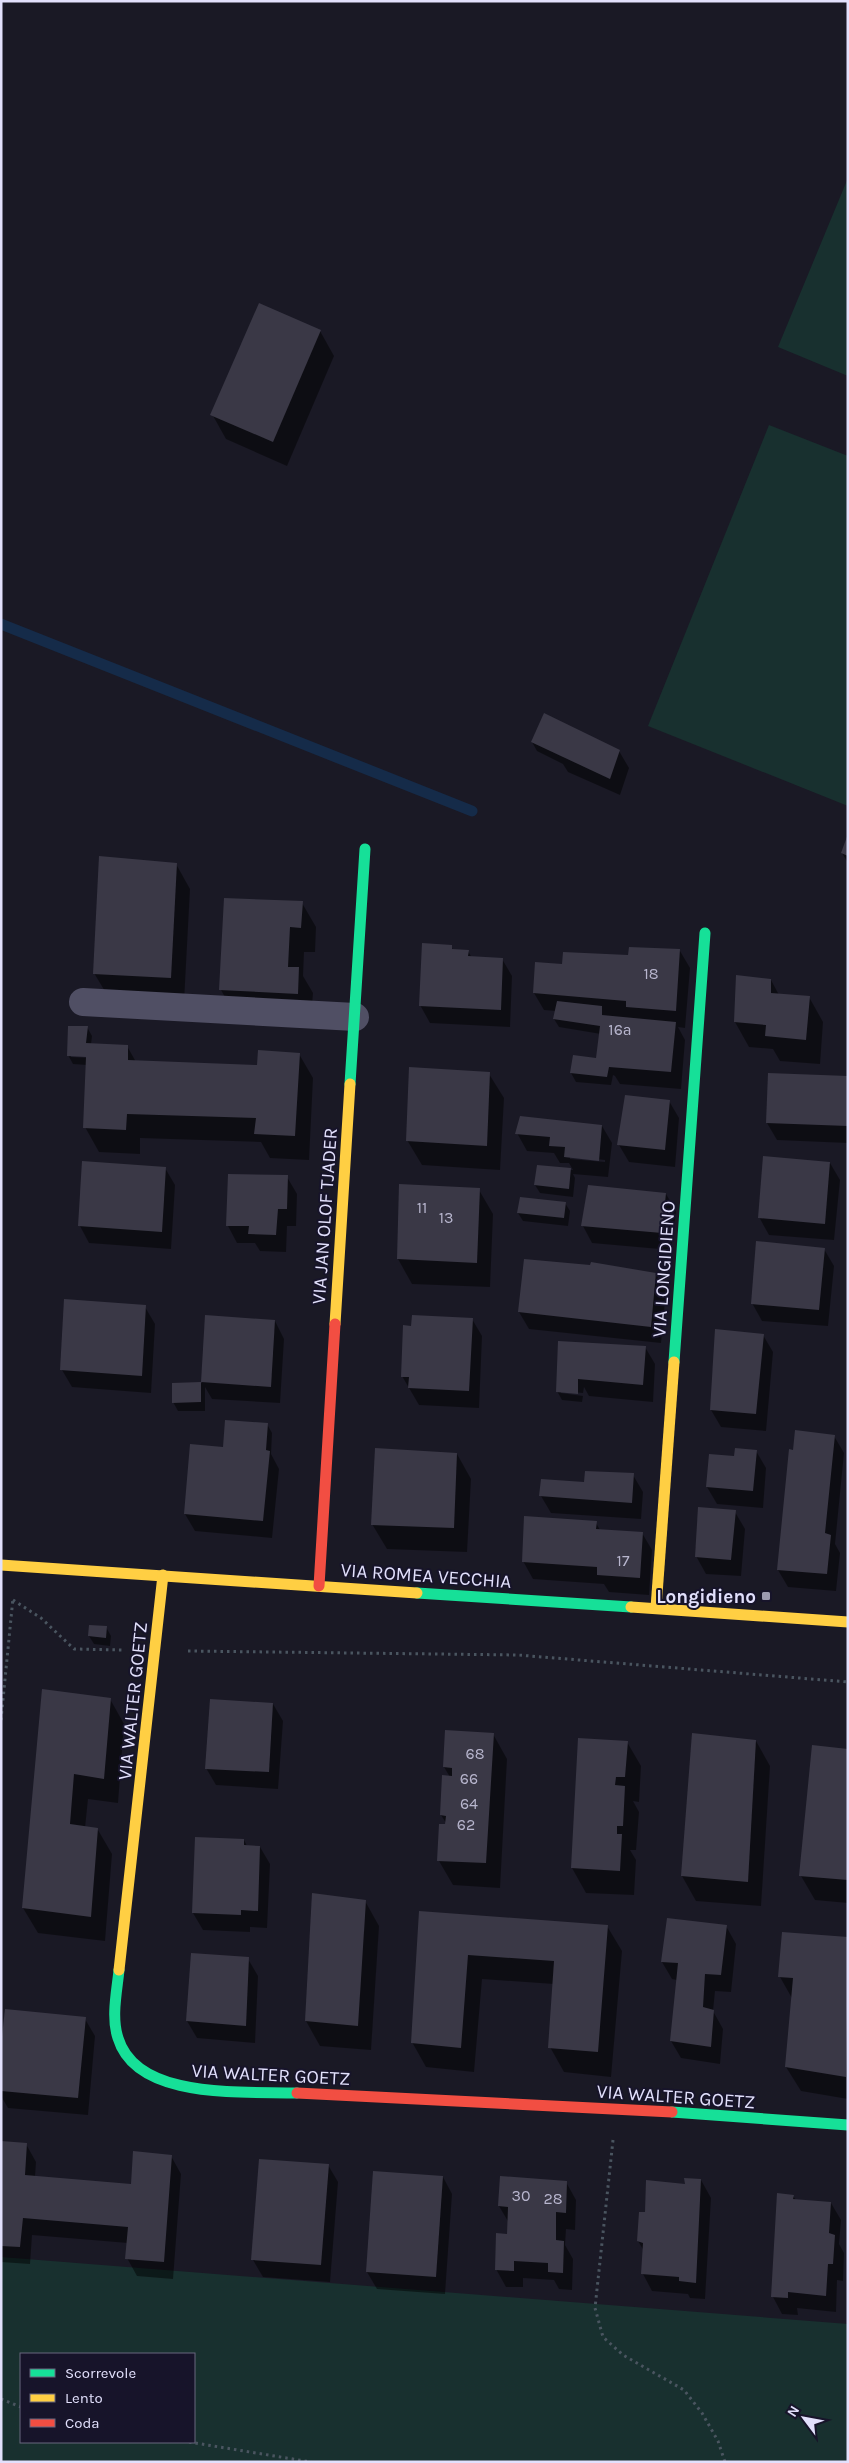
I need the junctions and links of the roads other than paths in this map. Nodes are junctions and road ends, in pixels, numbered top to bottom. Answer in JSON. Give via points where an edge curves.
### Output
{"nodes":[{"id":1,"x":366,"y":849,"type":"dead end"},
{"id":2,"x":705,"y":933,"type":"dead end"},
{"id":3,"x":83,"y":1002,"type":"dead end"},
{"id":4,"x":354,"y":1017,"type":"junction"},
{"id":5,"x":1,"y":1566,"type":"edge"},
{"id":6,"x":163,"y":1575,"type":"junction"},
{"id":7,"x":318,"y":1586,"type":"junction"},
{"id":8,"x":656,"y":1608,"type":"junction"},
{"id":9,"x":848,"y":1622,"type":"edge"},
{"id":10,"x":848,"y":2125,"type":"edge"}],
"edges":[{"from":1,"to":4,"type":"street","name":"VIA JAN OLOF TJADER"},
{"from":2,"to":8,"type":"street","name":"VIA LONGIDIENO"},
{"from":3,"to":4,"type":"street"},
{"from":4,"to":7,"type":"street","name":"VIA JAN OLOF TJADER"},
{"from":5,"to":6,"type":"street","name":"VIA ROMEA VECCHIA"},
{"from":6,"to":7,"type":"street","name":"VIA ROMEA VECCHIA"},
{"from":6,"to":10,"type":"street","name":"VIA WALTER GOETZ","via":[[115,2010],[117,2037],[132,2062],[147,2074],[187,2088],[616,2108]]},
{"from":7,"to":8,"type":"street","name":"VIA ROMEA VECCHIA"},
{"from":8,"to":9,"type":"street","name":"VIA ROMEA VECCHIA"}]}
